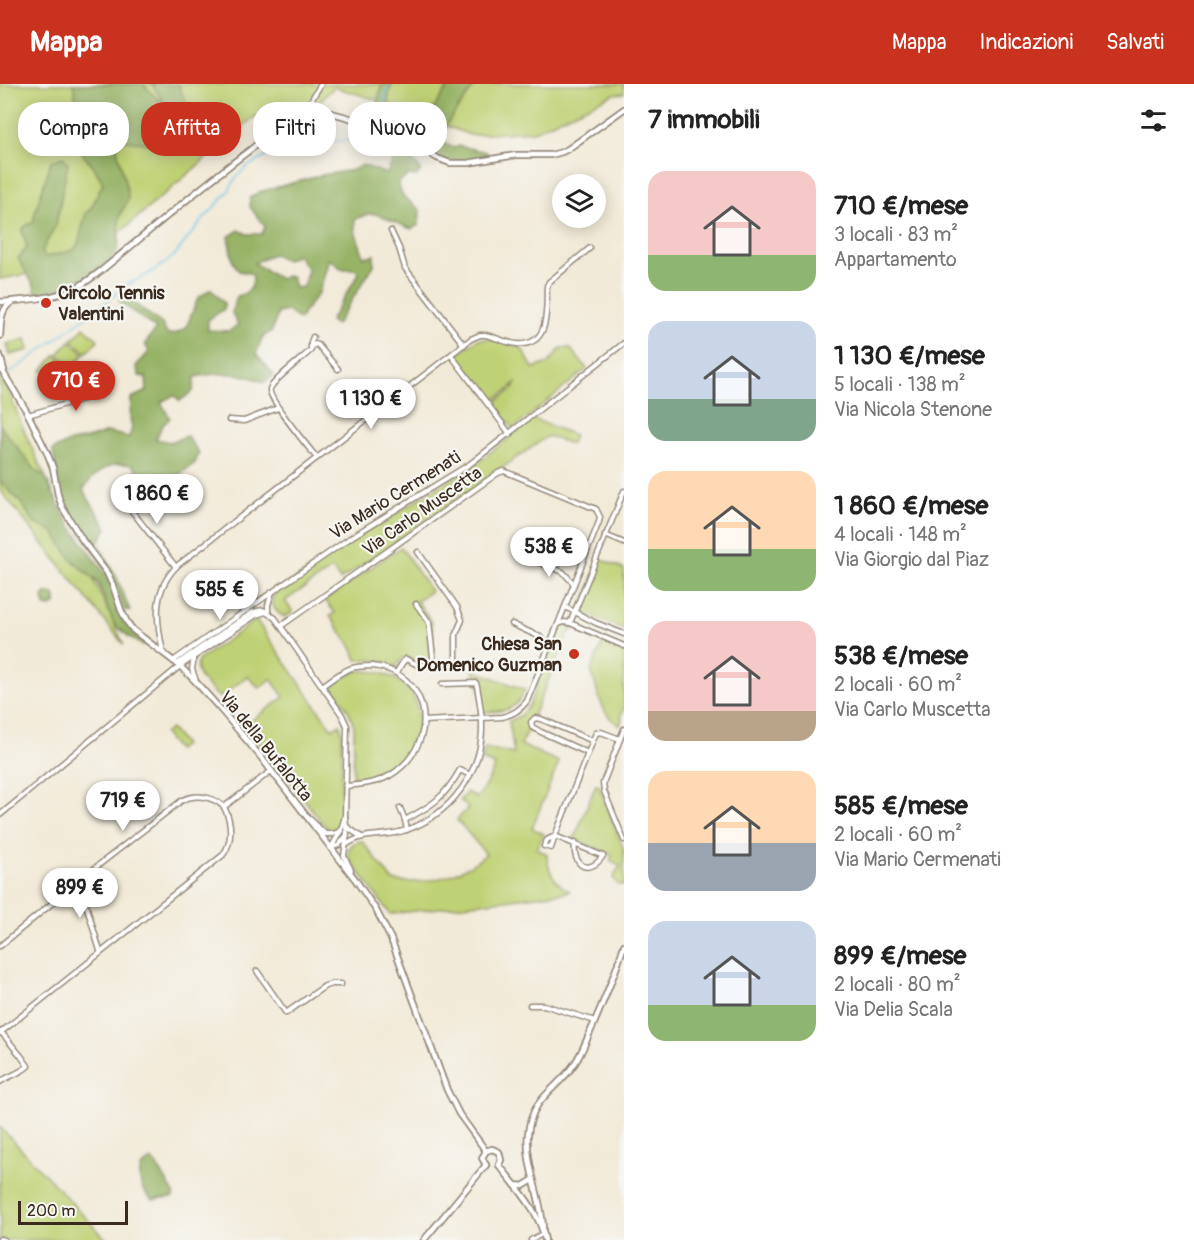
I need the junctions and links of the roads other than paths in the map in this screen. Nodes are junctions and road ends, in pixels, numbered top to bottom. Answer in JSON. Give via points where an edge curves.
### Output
{"nodes":[{"id":1,"x":321,"y":84,"type":"edge"},
{"id":2,"x":311,"y":102,"type":"edge"},
{"id":3,"x":624,"y":109,"type":"edge"},
{"id":4,"x":336,"y":115,"type":"edge"},
{"id":5,"x":253,"y":148,"type":"edge"},
{"id":6,"x":391,"y":231,"type":"dead end"},
{"id":7,"x":590,"y":248,"type":"dead end"},
{"id":8,"x":17,"y":300,"type":"junction"},
{"id":9,"x":0,"y":302,"type":"edge"},
{"id":10,"x":0,"y":311,"type":"edge"},
{"id":11,"x":2,"y":319,"type":"junction"},
{"id":12,"x":1,"y":326,"type":"edge"},
{"id":13,"x":0,"y":336,"type":"edge"},
{"id":14,"x":313,"y":337,"type":"dead end"},
{"id":15,"x":624,"y":343,"type":"edge"},
{"id":16,"x":464,"y":345,"type":"junction"},
{"id":17,"x":312,"y":347,"type":"junction"},
{"id":18,"x":0,"y":354,"type":"edge"},
{"id":19,"x":451,"y":355,"type":"junction"},
{"id":20,"x":0,"y":366,"type":"edge"},
{"id":21,"x":338,"y":369,"type":"dead end"},
{"id":22,"x":6,"y":375,"type":"junction"},
{"id":23,"x":104,"y":379,"type":"dead end"},
{"id":24,"x":278,"y":408,"type":"junction"},
{"id":25,"x":28,"y":414,"type":"junction"},
{"id":26,"x":229,"y":420,"type":"dead end"},
{"id":27,"x":510,"y":434,"type":"junction"},
{"id":28,"x":317,"y":458,"type":"junction"},
{"id":29,"x":624,"y":491,"type":"edge"},
{"id":30,"x":120,"y":496,"type":"dead end"},
{"id":31,"x":605,"y":535,"type":"junction"},
{"id":32,"x":624,"y":543,"type":"edge"},
{"id":33,"x":418,"y":552,"type":"dead end"},
{"id":34,"x":533,"y":560,"type":"dead end"},
{"id":35,"x":176,"y":567,"type":"junction"},
{"id":36,"x":574,"y":584,"type":"junction"},
{"id":37,"x":273,"y":591,"type":"junction"},
{"id":38,"x":261,"y":599,"type":"junction"},
{"id":39,"x":255,"y":603,"type":"junction"},
{"id":40,"x":416,"y":604,"type":"dead end"},
{"id":41,"x":268,"y":605,"type":"junction"},
{"id":42,"x":565,"y":607,"type":"junction"},
{"id":43,"x":253,"y":612,"type":"junction"},
{"id":44,"x":268,"y":612,"type":"junction"},
{"id":45,"x":574,"y":612,"type":"junction"},
{"id":46,"x":562,"y":614,"type":"junction"},
{"id":47,"x":570,"y":623,"type":"junction"},
{"id":48,"x":512,"y":624,"type":"dead end"},
{"id":49,"x":558,"y":624,"type":"junction"},
{"id":50,"x":598,"y":624,"type":"junction"},
{"id":51,"x":281,"y":626,"type":"junction"},
{"id":52,"x":230,"y":630,"type":"junction"},
{"id":53,"x":594,"y":633,"type":"junction"},
{"id":54,"x":623,"y":634,"type":"edge"},
{"id":55,"x":618,"y":644,"type":"junction"},
{"id":56,"x":624,"y":646,"type":"edge"},
{"id":57,"x":549,"y":647,"type":"junction"},
{"id":58,"x":163,"y":652,"type":"junction"},
{"id":59,"x":195,"y":656,"type":"junction"},
{"id":60,"x":177,"y":664,"type":"junction"},
{"id":61,"x":434,"y":666,"type":"junction"},
{"id":62,"x":396,"y":673,"type":"junction"},
{"id":63,"x":196,"y":682,"type":"junction"},
{"id":64,"x":442,"y":684,"type":"dead end"},
{"id":65,"x":322,"y":686,"type":"junction"},
{"id":66,"x":482,"y":718,"type":"junction"},
{"id":67,"x":424,"y":721,"type":"junction"},
{"id":68,"x":624,"y":729,"type":"edge"},
{"id":69,"x":620,"y":739,"type":"junction"},
{"id":70,"x":593,"y":741,"type":"junction"},
{"id":71,"x":588,"y":753,"type":"junction"},
{"id":72,"x":271,"y":771,"type":"junction"},
{"id":73,"x":470,"y":775,"type":"junction"},
{"id":74,"x":346,"y":786,"type":"junction"},
{"id":75,"x":224,"y":807,"type":"junction"},
{"id":76,"x":400,"y":808,"type":"dead end"},
{"id":77,"x":0,"y":815,"type":"edge"},
{"id":78,"x":345,"y":816,"type":"junction"},
{"id":79,"x":307,"y":818,"type":"junction"},
{"id":80,"x":405,"y":820,"type":"junction"},
{"id":81,"x":347,"y":827,"type":"junction"},
{"id":82,"x":341,"y":830,"type":"junction"},
{"id":83,"x":407,"y":830,"type":"junction"},
{"id":84,"x":347,"y":834,"type":"junction"},
{"id":85,"x":361,"y":836,"type":"junction"},
{"id":86,"x":624,"y":840,"type":"edge"},
{"id":87,"x":575,"y":843,"type":"junction"},
{"id":88,"x":346,"y":845,"type":"junction"},
{"id":89,"x":331,"y":848,"type":"junction"},
{"id":90,"x":356,"y":879,"type":"junction"},
{"id":91,"x":80,"y":881,"type":"junction"},
{"id":92,"x":624,"y":945,"type":"edge"},
{"id":93,"x":0,"y":946,"type":"edge"},
{"id":94,"x":100,"y":951,"type":"junction"},
{"id":95,"x":257,"y":971,"type":"dead end"},
{"id":96,"x":341,"y":984,"type":"dead end"},
{"id":97,"x":530,"y":1005,"type":"dead end"},
{"id":98,"x":595,"y":1022,"type":"junction"},
{"id":99,"x":1,"y":1032,"type":"edge"},
{"id":100,"x":0,"y":1082,"type":"edge"},
{"id":101,"x":486,"y":1151,"type":"junction"},
{"id":102,"x":486,"y":1165,"type":"junction"},
{"id":103,"x":499,"y":1165,"type":"junction"},
{"id":104,"x":533,"y":1180,"type":"junction"},
{"id":105,"x":515,"y":1185,"type":"junction"},
{"id":106,"x":535,"y":1189,"type":"junction"},
{"id":107,"x":534,"y":1210,"type":"junction"},
{"id":108,"x":543,"y":1231,"type":"junction"},
{"id":109,"x":424,"y":1240,"type":"edge"},
{"id":110,"x":531,"y":1240,"type":"edge"},
{"id":111,"x":545,"y":1240,"type":"edge"}],
"edges":[{"from":1,"to":2,"type":"street"},
{"from":3,"to":4,"type":"street","via":[[557,154],[516,155],[461,164],[437,158],[405,137]]},
{"from":5,"to":8,"type":"street","via":[[85,282],[56,295]]},
{"from":6,"to":16,"type":"street","via":[[406,270]]},
{"from":7,"to":16,"type":"street","via":[[549,282],[545,325],[535,339],[516,344],[482,335]]},
{"from":8,"to":9,"type":"street"},
{"from":8,"to":11,"type":"street","via":[[6,306]]},
{"from":10,"to":11,"type":"street"},
{"from":11,"to":12,"type":"street"},
{"from":12,"to":13,"type":"street"},
{"from":14,"to":17,"type":"street"},
{"from":15,"to":27,"type":"street","name":"Via Mario Cermenati"},
{"from":16,"to":19,"type":"street"},
{"from":17,"to":21,"type":"street","via":[[318,345]]},
{"from":17,"to":24,"type":"street","via":[[270,387]]},
{"from":18,"to":22,"type":"street","name":"Via della Bufalotta"},
{"from":19,"to":27,"type":"street"},
{"from":19,"to":28,"type":"street"},
{"from":20,"to":22,"type":"street","name":"Via della Bufalotta"},
{"from":22,"to":25,"type":"street","name":"Via della Bufalotta"},
{"from":23,"to":25,"type":"street","via":[[87,398]]},
{"from":24,"to":26,"type":"street","via":[[244,421]]},
{"from":24,"to":28,"type":"street"},
{"from":25,"to":58,"type":"street","name":"Via della Bufalotta","via":[[51,463],[62,507],[107,573],[125,620]]},
{"from":27,"to":37,"type":"street","name":"Via Mario Cermenati"},
{"from":28,"to":35,"type":"street"},
{"from":29,"to":31,"type":"street"},
{"from":30,"to":35,"type":"street"},
{"from":31,"to":32,"type":"street"},
{"from":31,"to":45,"type":"street"},
{"from":33,"to":61,"type":"street","via":[[458,607],[462,620],[456,634],[456,665]]},
{"from":34,"to":36,"type":"street","via":[[563,572]]},
{"from":35,"to":58,"type":"street","via":[[164,584],[158,606]]},
{"from":36,"to":42,"type":"street","name":"Via Carlo Muscetta"},
{"from":36,"to":51,"type":"street","name":"Via Carlo Muscetta","via":[[600,517],[596,509],[504,471]]},
{"from":37,"to":38,"type":"street","name":"Via Mario Cermenati"},
{"from":37,"to":41,"type":"street"},
{"from":38,"to":39,"type":"street","name":"Via Mario Cermenati"},
{"from":38,"to":41,"type":"street"},
{"from":39,"to":43,"type":"street"},
{"from":39,"to":60,"type":"street","name":"Via Mario Cermenati"},
{"from":40,"to":61,"type":"street","via":[[429,622]]},
{"from":41,"to":44,"type":"street"},
{"from":42,"to":45,"type":"street"},
{"from":42,"to":46,"type":"street","name":"Via Carlo Muscetta"},
{"from":43,"to":44,"type":"street"},
{"from":43,"to":52,"type":"street"},
{"from":44,"to":51,"type":"street"},
{"from":44,"to":52,"type":"street"},
{"from":45,"to":46,"type":"street"},
{"from":45,"to":47,"type":"street"},
{"from":45,"to":50,"type":"street"},
{"from":46,"to":47,"type":"street"},
{"from":46,"to":49,"type":"street","name":"Via Carlo Muscetta"},
{"from":47,"to":49,"type":"street"},
{"from":47,"to":53,"type":"street"},
{"from":48,"to":57,"type":"street","via":[[540,637]]},
{"from":49,"to":57,"type":"street","name":"Via Carlo Muscetta"},
{"from":50,"to":53,"type":"street"},
{"from":50,"to":54,"type":"street"},
{"from":51,"to":65,"type":"street"},
{"from":52,"to":59,"type":"street"},
{"from":52,"to":60,"type":"street"},
{"from":53,"to":55,"type":"street"},
{"from":54,"to":55,"type":"street","via":[[617,638]]},
{"from":55,"to":56,"type":"street"},
{"from":57,"to":66,"type":"street","name":"Via Carlo Muscetta","via":[[522,707],[502,717]]},
{"from":58,"to":60,"type":"street","name":"Via della Bufalotta"},
{"from":59,"to":60,"type":"street"},
{"from":59,"to":63,"type":"street","via":[[192,669]]},
{"from":60,"to":63,"type":"street","name":"Via della Bufalotta"},
{"from":60,"to":77,"type":"street"},
{"from":61,"to":62,"type":"street","via":[[420,666],[406,659]]},
{"from":62,"to":65,"type":"street","via":[[380,667],[358,666]]},
{"from":62,"to":67,"type":"street","via":[[415,691]]},
{"from":63,"to":72,"type":"street","name":"Via della Bufalotta"},
{"from":64,"to":66,"type":"street","via":[[476,683]]},
{"from":65,"to":74,"type":"street","via":[[347,726]]},
{"from":66,"to":67,"type":"street","name":"Via Carlo Muscetta"},
{"from":66,"to":73,"type":"street","via":[[481,742]]},
{"from":67,"to":74,"type":"street","via":[[418,745],[400,768],[376,782]]},
{"from":68,"to":69,"type":"street"},
{"from":69,"to":70,"type":"street","via":[[598,732]]},
{"from":69,"to":86,"type":"street","via":[[603,783]]},
{"from":70,"to":71,"type":"street"},
{"from":70,"to":71,"type":"street","via":[[541,719],[531,722],[541,732]]},
{"from":71,"to":87,"type":"street","via":[[555,836]]},
{"from":72,"to":75,"type":"street"},
{"from":72,"to":79,"type":"street","name":"Via della Bufalotta"},
{"from":73,"to":80,"type":"street","via":[[460,770],[442,796]]},
{"from":73,"to":83,"type":"street","via":[[449,805]]},
{"from":74,"to":78,"type":"street"},
{"from":75,"to":91,"type":"street","via":[[207,798],[186,798]]},
{"from":75,"to":94,"type":"street","via":[[231,835],[223,855]]},
{"from":76,"to":80,"type":"street"},
{"from":78,"to":81,"type":"street"},
{"from":78,"to":82,"type":"street"},
{"from":79,"to":82,"type":"street","via":[[324,833]]},
{"from":79,"to":89,"type":"street","name":"Via della Bufalotta"},
{"from":80,"to":83,"type":"street"},
{"from":81,"to":84,"type":"street"},
{"from":81,"to":85,"type":"street"},
{"from":82,"to":89,"type":"street"},
{"from":83,"to":85,"type":"street"},
{"from":84,"to":88,"type":"street"},
{"from":84,"to":89,"type":"street","via":[[339,845]]},
{"from":85,"to":88,"type":"street"},
{"from":87,"to":87,"type":"street","via":[[574,852],[583,866],[594,866],[603,856]]},
{"from":88,"to":90,"type":"street","via":[[344,857]]},
{"from":89,"to":90,"type":"street","name":"Via della Bufalotta"},
{"from":90,"to":101,"type":"street","name":"Via della Bufalotta","via":[[388,931],[449,1095]]},
{"from":91,"to":93,"type":"street"},
{"from":91,"to":94,"type":"street"},
{"from":92,"to":98,"type":"street"},
{"from":94,"to":99,"type":"street"},
{"from":95,"to":96,"type":"street","via":[[286,1013],[325,986]]},
{"from":97,"to":98,"type":"street","via":[[544,1005]]},
{"from":98,"to":104,"type":"street","via":[[575,1064],[534,1110],[528,1134]]},
{"from":99,"to":100,"type":"street","via":[[28,1066]]},
{"from":101,"to":102,"type":"street"},
{"from":101,"to":103,"type":"street","name":"Via della Bufalotta","via":[[499,1152]]},
{"from":102,"to":103,"type":"street"},
{"from":102,"to":109,"type":"street"},
{"from":103,"to":105,"type":"street","name":"Via della Bufalotta"},
{"from":104,"to":105,"type":"street","via":[[523,1186]]},
{"from":104,"to":106,"type":"street"},
{"from":105,"to":107,"type":"street","name":"Via della Bufalotta"},
{"from":106,"to":107,"type":"street"},
{"from":106,"to":108,"type":"street"},
{"from":107,"to":108,"type":"street","name":"Via della Bufalotta"},
{"from":108,"to":110,"type":"street"},
{"from":108,"to":111,"type":"street","name":"Via della Bufalotta"}]}
